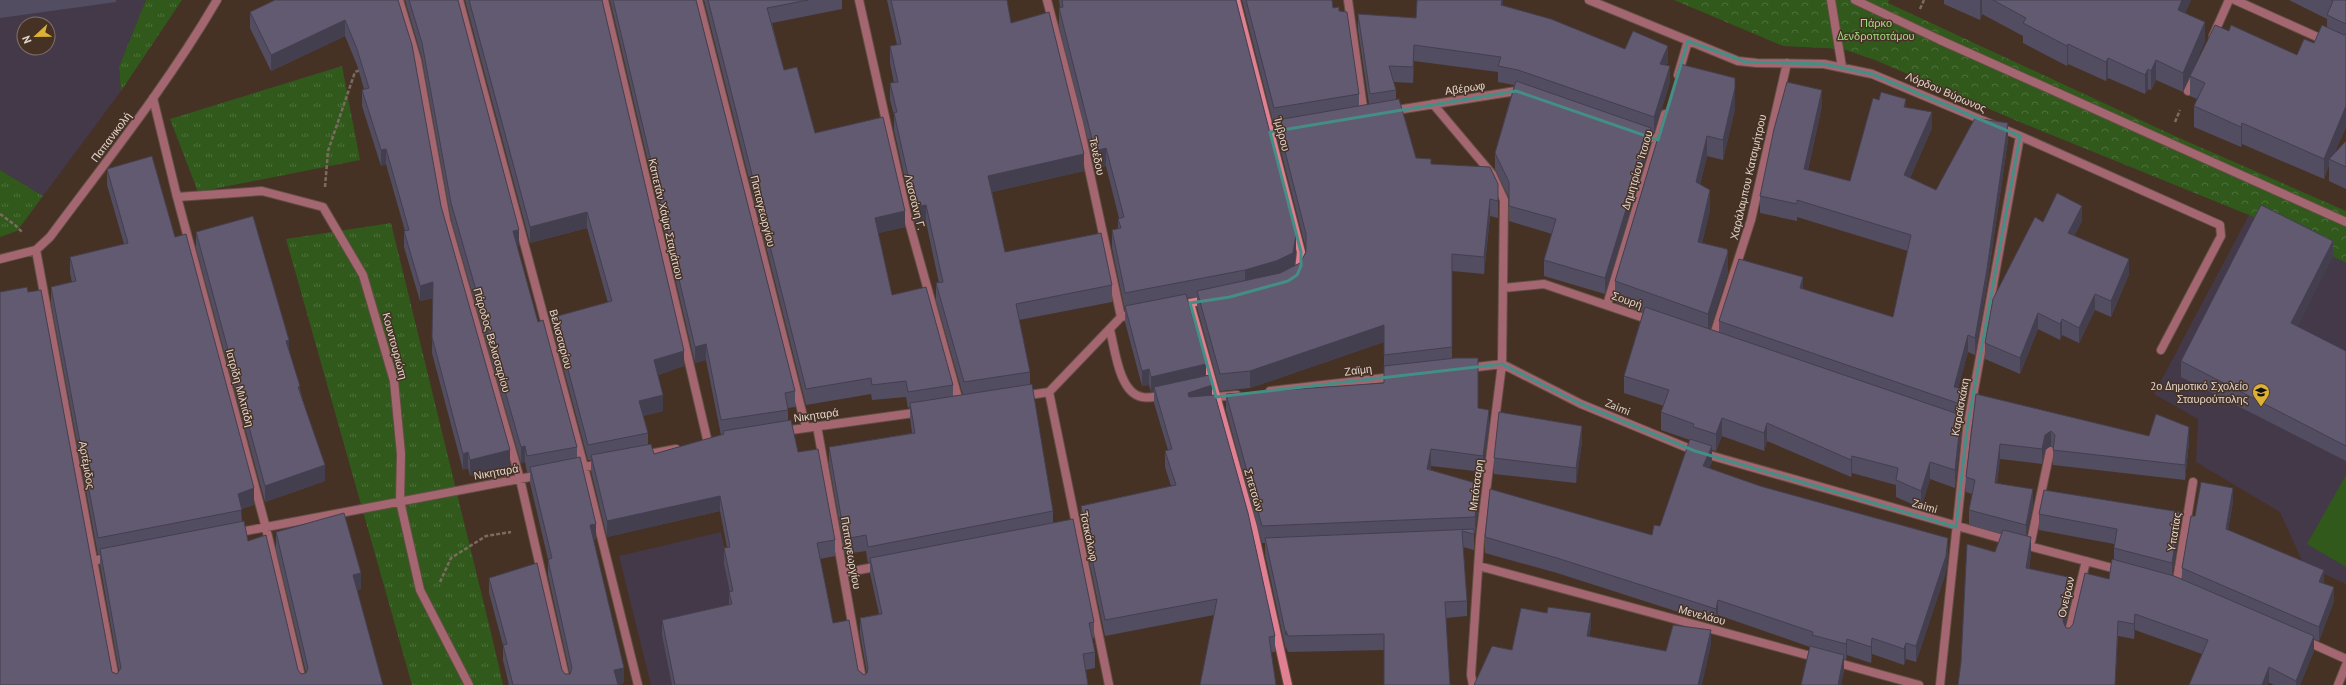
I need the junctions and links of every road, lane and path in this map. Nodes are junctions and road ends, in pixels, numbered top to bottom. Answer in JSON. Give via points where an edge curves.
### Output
{"nodes":[{"id":1,"x":216,"y":0,"type":"edge"},
{"id":2,"x":400,"y":0,"type":"edge"},
{"id":3,"x":459,"y":0,"type":"edge"},
{"id":4,"x":604,"y":0,"type":"edge"},
{"id":5,"x":698,"y":0,"type":"edge"},
{"id":6,"x":859,"y":0,"type":"edge"},
{"id":7,"x":1048,"y":0,"type":"edge"},
{"id":8,"x":1236,"y":0,"type":"edge"},
{"id":9,"x":1348,"y":0,"type":"edge"},
{"id":10,"x":1589,"y":0,"type":"edge"},
{"id":11,"x":1831,"y":0,"type":"edge"},
{"id":12,"x":1855,"y":0,"type":"edge"},
{"id":13,"x":2230,"y":0,"type":"edge"},
{"id":14,"x":2235,"y":0,"type":"edge"},
{"id":15,"x":1688,"y":41,"type":"junction"},
{"id":16,"x":2210,"y":42,"type":"edge"},
{"id":17,"x":2346,"y":50,"type":"edge"},
{"id":18,"x":1787,"y":63,"type":"junction"},
{"id":19,"x":1842,"y":67,"type":"junction"},
{"id":20,"x":362,"y":69,"type":"edge"},
{"id":21,"x":2198,"y":70,"type":"edge"},
{"id":22,"x":1674,"y":86,"type":"edge"},
{"id":23,"x":2188,"y":91,"type":"joint"},
{"id":24,"x":1531,"y":96,"type":"edge"},
{"id":25,"x":153,"y":98,"type":"junction"},
{"id":26,"x":1669,"y":102,"type":"edge"},
{"id":27,"x":1433,"y":104,"type":"junction"},
{"id":28,"x":1635,"y":132,"type":"edge"},
{"id":29,"x":2020,"y":136,"type":"junction"},
{"id":30,"x":1658,"y":140,"type":"junction"},
{"id":31,"x":2166,"y":141,"type":"junction"},
{"id":32,"x":177,"y":197,"type":"junction"},
{"id":33,"x":323,"y":207,"type":"junction"},
{"id":34,"x":2346,"y":222,"type":"edge"},
{"id":35,"x":36,"y":250,"type":"junction"},
{"id":36,"x":0,"y":259,"type":"edge"},
{"id":37,"x":1295,"y":276,"type":"edge"},
{"id":38,"x":1504,"y":288,"type":"junction"},
{"id":39,"x":1217,"y":299,"type":"edge"},
{"id":40,"x":1608,"y":305,"type":"junction"},
{"id":41,"x":1144,"y":312,"type":"edge"},
{"id":42,"x":1121,"y":317,"type":"junction"},
{"id":43,"x":1660,"y":323,"type":"edge"},
{"id":44,"x":1110,"y":330,"type":"junction"},
{"id":45,"x":1712,"y":341,"type":"edge"},
{"id":46,"x":2162,"y":350,"type":"dead end"},
{"id":47,"x":1502,"y":364,"type":"junction"},
{"id":48,"x":1462,"y":369,"type":"edge"},
{"id":49,"x":1399,"y":376,"type":"edge"},
{"id":50,"x":1049,"y":392,"type":"junction"},
{"id":51,"x":1174,"y":392,"type":"edge"},
{"id":52,"x":1264,"y":392,"type":"edge"},
{"id":53,"x":1248,"y":394,"type":"edge"},
{"id":54,"x":1216,"y":397,"type":"junction"},
{"id":55,"x":1012,"y":398,"type":"edge"},
{"id":56,"x":960,"y":406,"type":"edge"},
{"id":57,"x":930,"y":410,"type":"edge"},
{"id":58,"x":817,"y":426,"type":"junction"},
{"id":59,"x":806,"y":428,"type":"junction"},
{"id":60,"x":776,"y":432,"type":"edge"},
{"id":61,"x":708,"y":443,"type":"edge"},
{"id":62,"x":684,"y":448,"type":"edge"},
{"id":63,"x":2050,"y":451,"type":"dead end"},
{"id":64,"x":638,"y":456,"type":"edge"},
{"id":65,"x":607,"y":462,"type":"edge"},
{"id":66,"x":584,"y":467,"type":"junction"},
{"id":67,"x":562,"y":471,"type":"edge"},
{"id":68,"x":548,"y":474,"type":"edge"},
{"id":69,"x":520,"y":479,"type":"junction"},
{"id":70,"x":2193,"y":482,"type":"dead end"},
{"id":71,"x":400,"y":501,"type":"junction"},
{"id":72,"x":1956,"y":527,"type":"junction"},
{"id":73,"x":266,"y":528,"type":"junction"},
{"id":74,"x":531,"y":529,"type":"junction"},
{"id":75,"x":226,"y":535,"type":"edge"},
{"id":76,"x":2030,"y":546,"type":"junction"},
{"id":77,"x":116,"y":556,"type":"edge"},
{"id":78,"x":93,"y":561,"type":"junction"},
{"id":79,"x":2086,"y":561,"type":"junction"},
{"id":80,"x":892,"y":564,"type":"edge"},
{"id":81,"x":1479,"y":566,"type":"junction"},
{"id":82,"x":843,"y":573,"type":"junction"},
{"id":83,"x":2131,"y":574,"type":"edge"},
{"id":84,"x":438,"y":586,"type":"dead end"},
{"id":85,"x":2176,"y":586,"type":"edge"},
{"id":86,"x":2068,"y":638,"type":"edge"},
{"id":87,"x":2297,"y":638,"type":"edge"},
{"id":88,"x":2346,"y":659,"type":"edge"},
{"id":89,"x":2346,"y":665,"type":"edge"},
{"id":90,"x":116,"y":685,"type":"edge"},
{"id":91,"x":303,"y":685,"type":"edge"},
{"id":92,"x":469,"y":685,"type":"edge"},
{"id":93,"x":567,"y":685,"type":"edge"},
{"id":94,"x":638,"y":685,"type":"edge"},
{"id":95,"x":863,"y":685,"type":"edge"},
{"id":96,"x":1109,"y":685,"type":"edge"},
{"id":97,"x":1288,"y":685,"type":"edge"},
{"id":98,"x":1473,"y":685,"type":"edge"},
{"id":99,"x":1919,"y":685,"type":"edge"},
{"id":100,"x":1940,"y":685,"type":"edge"},
{"id":101,"x":2338,"y":685,"type":"edge"}],
"edges":[{"from":1,"to":25,"type":"street","name":"Παπανικολή","via":[[194,40]]},
{"from":2,"to":69,"type":"street","name":"Πάροδος Βελισσαρίου","via":[[417,60],[446,220]]},
{"from":3,"to":66,"type":"street","name":"Βελισσαρίου"},
{"from":4,"to":61,"type":"street","name":"Καπετάν Χάψα Σταμάτιου"},
{"from":5,"to":59,"type":"street","name":"Παπαγεωργίου"},
{"from":6,"to":56,"type":"street","name":"Λασσάνη Γ.","via":[[906,215]]},
{"from":7,"to":42,"type":"street","name":"Τενέδου"},
{"from":8,"to":37,"type":"street","name":"Ίμβρου","via":[[1274,131],[1301,252]]},
{"from":9,"to":27,"type":"street","name":"Αβέρωφ","via":[[1368,115]]},
{"from":10,"to":15,"type":"street","name":"Λόρδου Βύρωνος"},
{"from":11,"to":19,"type":"street"},
{"from":12,"to":31,"type":"street"},
{"from":13,"to":16,"type":"street"},
{"from":14,"to":17,"type":"street"},
{"from":15,"to":18,"type":"street","name":"Λόρδου Βύρωνος","via":[[1738,61]]},
{"from":15,"to":22,"type":"street"},
{"from":18,"to":19,"type":"street","name":"Λόρδου Βύρωνος"},
{"from":18,"to":45,"type":"street","name":"Χαράλαμπου Κατσιμήτρου","via":[[1751,220]]},
{"from":19,"to":29,"type":"street","name":"Λόρδου Βύρωνος","via":[[1872,74],[1901,85]]},
{"from":20,"to":33,"type":"path","via":[[355,72],[328,151]]},
{"from":21,"to":23,"type":"street"},
{"from":23,"to":31,"type":"path"},
{"from":24,"to":27,"type":"street","name":"Αβέρωφ","via":[[1516,91]]},
{"from":25,"to":32,"type":"street","name":"Ιατρίδη Μιλτιάδη"},
{"from":25,"to":35,"type":"street","name":"Παπανικολή","via":[[50,237]]},
{"from":26,"to":30,"type":"street","name":"Δημητρίου Ίτσιου"},
{"from":27,"to":38,"type":"street","name":"Μπότσαρη","via":[[1492,174],[1504,200]]},
{"from":28,"to":30,"type":"street"},
{"from":29,"to":46,"type":"street","name":"Λόρδου Βύρωνος","via":[[2220,225],[2221,236]]},
{"from":29,"to":72,"type":"street","name":"Καραϊσκάκη","via":[[1963,427]]},
{"from":30,"to":40,"type":"street","name":"Δημητρίου Ίτσιου"},
{"from":31,"to":34,"type":"street"},
{"from":32,"to":33,"type":"street","via":[[262,191]]},
{"from":32,"to":73,"type":"street","name":"Ιατρίδη Μιλτιάδη"},
{"from":33,"to":71,"type":"street","name":"Κουντουριώτη","via":[[363,275],[394,380],[401,454]]},
{"from":35,"to":36,"type":"street","name":"Παπανικολή"},
{"from":35,"to":78,"type":"street","name":"Αρτέμιδος"},
{"from":38,"to":40,"type":"street","name":"Σουρή","via":[[1544,284]]},
{"from":38,"to":47,"type":"street","name":"Μπότσαρη"},
{"from":39,"to":54,"type":"street","name":"Σπετσών","via":[[1186,304],[1210,385]]},
{"from":40,"to":43,"type":"street","name":"Σουρή"},
{"from":41,"to":42,"type":"street"},
{"from":42,"to":44,"type":"street"},
{"from":44,"to":50,"type":"street"},
{"from":44,"to":51,"type":"street","via":[[1123,380],[1134,394],[1143,398]]},
{"from":47,"to":48,"type":"street"},
{"from":47,"to":72,"type":"street","name":"Zaimi","via":[[1581,404],[1695,451]]},
{"from":47,"to":81,"type":"street","name":"Μπότσαρη","via":[[1476,539]]},
{"from":49,"to":52,"type":"street","name":"Ζαϊμη"},
{"from":50,"to":55,"type":"street"},
{"from":50,"to":96,"type":"street","name":"Τσακάλωφ","via":[[1073,529]]},
{"from":53,"to":54,"type":"street"},
{"from":54,"to":97,"type":"street","name":"Σπετσών","via":[[1261,549]]},
{"from":57,"to":58,"type":"street","name":"Νικηταρά"},
{"from":58,"to":59,"type":"street","name":"Νικηταρά"},
{"from":58,"to":82,"type":"street","name":"Παπαγεωργίου"},
{"from":59,"to":60,"type":"street","name":"Νικηταρά"},
{"from":62,"to":64,"type":"street"},
{"from":63,"to":76,"type":"street"},
{"from":65,"to":66,"type":"street"},
{"from":66,"to":67,"type":"street"},
{"from":66,"to":94,"type":"street","name":"Βελισσαρίου"},
{"from":68,"to":69,"type":"street","name":"Νικηταρά"},
{"from":69,"to":71,"type":"street","name":"Νικηταρά"},
{"from":69,"to":74,"type":"street","name":"Πάροδος Βελισσαρίου"},
{"from":70,"to":85,"type":"street","name":"Υπατίας"},
{"from":71,"to":73,"type":"street","name":"Νικηταρά"},
{"from":71,"to":92,"type":"street","name":"Κουντουριώτη","via":[[420,590]]},
{"from":72,"to":76,"type":"street","name":"Zaimi"},
{"from":72,"to":100,"type":"street","name":"Καραϊσκάκη"},
{"from":73,"to":75,"type":"street","name":"Νικηταρά"},
{"from":73,"to":91,"type":"street","name":"Ιατρίδη Μιλτιάδη"},
{"from":74,"to":84,"type":"path","via":[[486,536],[451,558]]},
{"from":74,"to":93,"type":"street","name":"Πάροδος Βελισσαρίου"},
{"from":76,"to":79,"type":"street","name":"Zaimi"},
{"from":77,"to":78,"type":"street"},
{"from":78,"to":90,"type":"street","name":"Αρτέμιδος"},
{"from":79,"to":83,"type":"street","name":"Zaimi"},
{"from":79,"to":86,"type":"street","name":"Ονείρων"},
{"from":80,"to":82,"type":"street"},
{"from":81,"to":98,"type":"street","name":"Μπότσαρη","via":[[1471,675]]},
{"from":81,"to":99,"type":"street","name":"Μενελάου"},
{"from":82,"to":95,"type":"street","name":"Παπαγεωργίου"},
{"from":87,"to":88,"type":"street"},
{"from":89,"to":101,"type":"street"}]}
